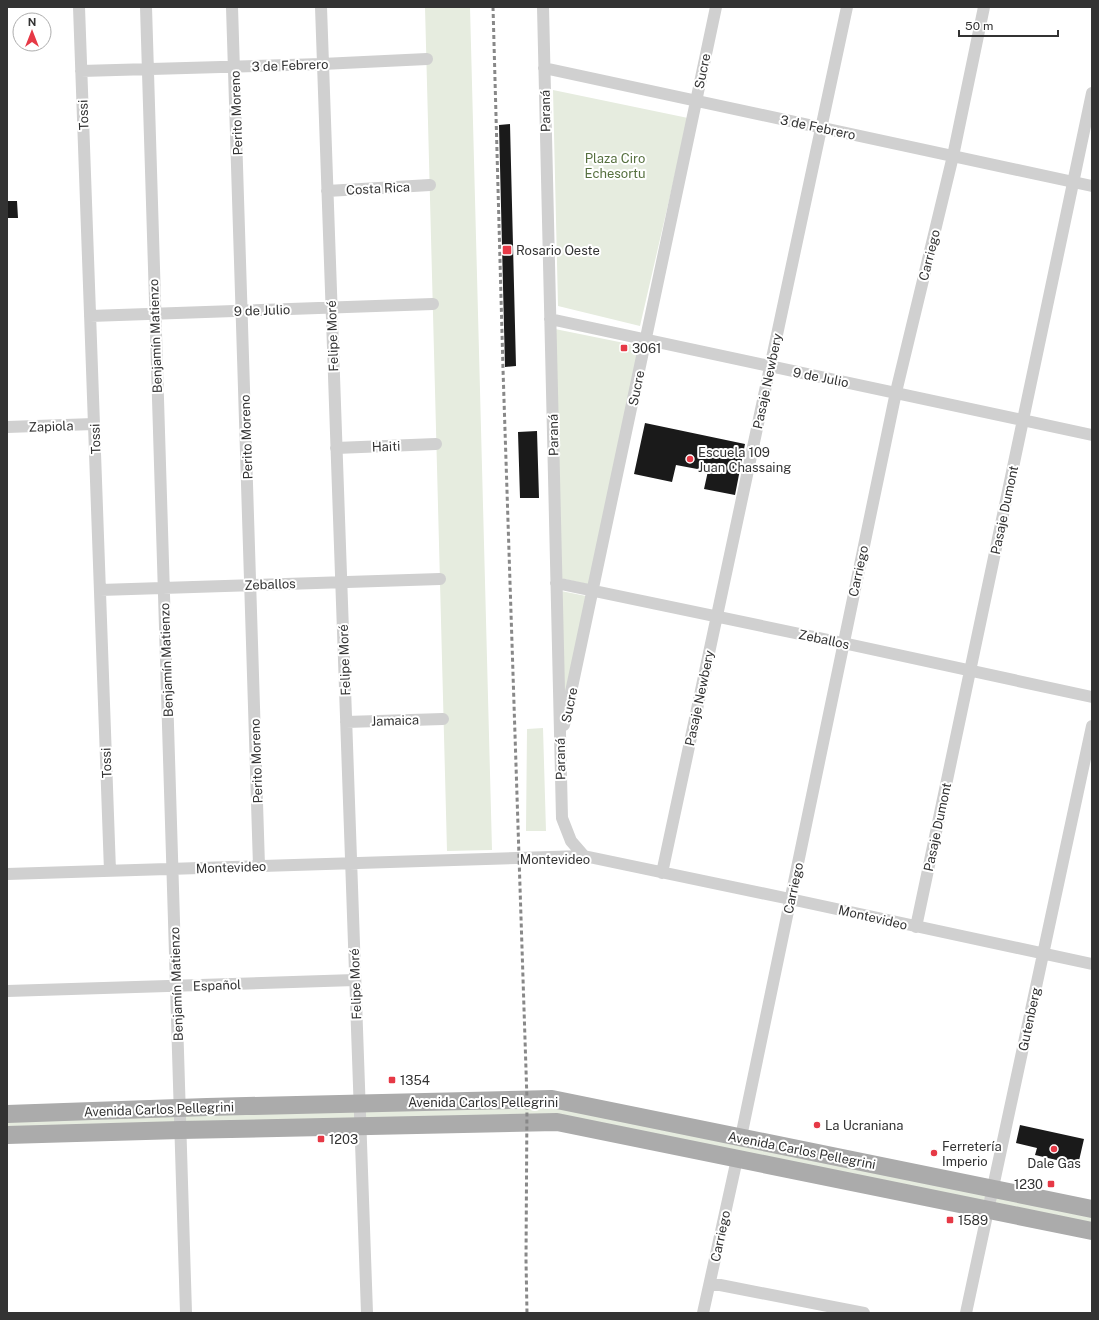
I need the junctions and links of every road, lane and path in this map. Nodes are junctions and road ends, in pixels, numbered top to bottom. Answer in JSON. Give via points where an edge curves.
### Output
{"nodes":[{"id":1,"x":79,"y":7,"type":"edge"},
{"id":2,"x":146,"y":7,"type":"edge"},
{"id":3,"x":232,"y":7,"type":"edge"},
{"id":4,"x":320,"y":7,"type":"edge"},
{"id":5,"x":543,"y":7,"type":"edge"},
{"id":6,"x":716,"y":7,"type":"edge"},
{"id":7,"x":847,"y":7,"type":"edge"},
{"id":8,"x":984,"y":7,"type":"edge"},
{"id":9,"x":427,"y":58,"type":"dead end"},
{"id":10,"x":322,"y":64,"type":"junction"},
{"id":11,"x":234,"y":67,"type":"junction"},
{"id":12,"x":148,"y":68,"type":"junction"},
{"id":13,"x":544,"y":68,"type":"junction"},
{"id":14,"x":81,"y":71,"type":"junction"},
{"id":15,"x":1092,"y":93,"type":"edge"},
{"id":16,"x":696,"y":101,"type":"junction"},
{"id":17,"x":821,"y":128,"type":"junction"},
{"id":18,"x":953,"y":156,"type":"junction"},
{"id":19,"x":1073,"y":182,"type":"junction"},
{"id":20,"x":430,"y":185,"type":"dead end"},
{"id":21,"x":1092,"y":186,"type":"edge"},
{"id":22,"x":327,"y":190,"type":"junction"},
{"id":23,"x":433,"y":304,"type":"dead end"},
{"id":24,"x":331,"y":308,"type":"junction"},
{"id":25,"x":242,"y":311,"type":"junction"},
{"id":26,"x":155,"y":314,"type":"junction"},
{"id":27,"x":90,"y":316,"type":"junction"},
{"id":28,"x":550,"y":319,"type":"junction"},
{"id":29,"x":646,"y":341,"type":"junction"},
{"id":30,"x":770,"y":367,"type":"junction"},
{"id":31,"x":896,"y":392,"type":"junction"},
{"id":32,"x":1023,"y":420,"type":"junction"},
{"id":33,"x":94,"y":424,"type":"junction"},
{"id":34,"x":7,"y":427,"type":"edge"},
{"id":35,"x":1092,"y":435,"type":"edge"},
{"id":36,"x":436,"y":444,"type":"dead end"},
{"id":37,"x":336,"y":448,"type":"junction"},
{"id":38,"x":440,"y":579,"type":"dead end"},
{"id":39,"x":341,"y":582,"type":"junction"},
{"id":40,"x":556,"y":583,"type":"junction"},
{"id":41,"x":251,"y":585,"type":"junction"},
{"id":42,"x":163,"y":588,"type":"junction"},
{"id":43,"x":100,"y":590,"type":"junction"},
{"id":44,"x":593,"y":591,"type":"junction"},
{"id":45,"x":716,"y":617,"type":"junction"},
{"id":46,"x":843,"y":643,"type":"junction"},
{"id":47,"x":970,"y":671,"type":"junction"},
{"id":48,"x":1092,"y":697,"type":"edge"},
{"id":49,"x":444,"y":719,"type":"dead end"},
{"id":50,"x":346,"y":722,"type":"junction"},
{"id":51,"x":1092,"y":726,"type":"edge"},
{"id":52,"x":560,"y":745,"type":"junction"},
{"id":53,"x":584,"y":856,"type":"junction"},
{"id":54,"x":351,"y":864,"type":"junction"},
{"id":55,"x":259,"y":866,"type":"junction"},
{"id":56,"x":172,"y":869,"type":"junction"},
{"id":57,"x":110,"y":871,"type":"junction"},
{"id":58,"x":662,"y":873,"type":"junction"},
{"id":59,"x":7,"y":874,"type":"edge"},
{"id":60,"x":790,"y":899,"type":"junction"},
{"id":61,"x":916,"y":927,"type":"junction"},
{"id":62,"x":1043,"y":954,"type":"junction"},
{"id":63,"x":1092,"y":964,"type":"edge"},
{"id":64,"x":355,"y":980,"type":"junction"},
{"id":65,"x":176,"y":986,"type":"junction"},
{"id":66,"x":7,"y":991,"type":"edge"},
{"id":67,"x":360,"y":1104,"type":"junction"},
{"id":68,"x":179,"y":1108,"type":"junction"},
{"id":69,"x":7,"y":1114,"type":"edge"},
{"id":70,"x":361,"y":1126,"type":"junction"},
{"id":71,"x":180,"y":1130,"type":"junction"},
{"id":72,"x":7,"y":1135,"type":"edge"},
{"id":73,"x":741,"y":1137,"type":"junction"},
{"id":74,"x":737,"y":1159,"type":"junction"},
{"id":75,"x":992,"y":1188,"type":"junction"},
{"id":76,"x":1092,"y":1209,"type":"edge"},
{"id":77,"x":988,"y":1210,"type":"junction"},
{"id":78,"x":1092,"y":1232,"type":"edge"},
{"id":79,"x":710,"y":1283,"type":"junction"},
{"id":80,"x":186,"y":1313,"type":"edge"},
{"id":81,"x":367,"y":1313,"type":"edge"},
{"id":82,"x":703,"y":1313,"type":"edge"},
{"id":83,"x":864,"y":1313,"type":"edge"},
{"id":84,"x":966,"y":1313,"type":"edge"}],
"edges":[{"from":1,"to":14,"type":"street","name":"Tossi"},
{"from":2,"to":12,"type":"street","name":"Benjamín Matienzo"},
{"from":3,"to":11,"type":"street","name":"Perito Moreno"},
{"from":4,"to":10,"type":"street","name":"Felipe Moré"},
{"from":5,"to":13,"type":"street","name":"Paraná"},
{"from":6,"to":16,"type":"street","name":"Sucre"},
{"from":7,"to":17,"type":"street","name":"Pasaje Newbery"},
{"from":8,"to":18,"type":"street","name":"Carriego"},
{"from":9,"to":10,"type":"street","name":"3 de Febrero"},
{"from":10,"to":11,"type":"street","name":"3 de Febrero"},
{"from":10,"to":22,"type":"street","name":"Felipe Moré"},
{"from":11,"to":12,"type":"street","name":"3 de Febrero"},
{"from":11,"to":25,"type":"street","name":"Perito Moreno"},
{"from":12,"to":14,"type":"street","name":"3 de Febrero"},
{"from":12,"to":26,"type":"street","name":"Benjamín Matienzo"},
{"from":13,"to":16,"type":"street","name":"3 de Febrero"},
{"from":13,"to":28,"type":"street","name":"Paraná"},
{"from":14,"to":27,"type":"street","name":"Tossi"},
{"from":15,"to":19,"type":"street","name":"Pasaje Dumont"},
{"from":16,"to":17,"type":"street","name":"3 de Febrero"},
{"from":16,"to":29,"type":"street","name":"Sucre"},
{"from":17,"to":18,"type":"street","name":"3 de Febrero"},
{"from":17,"to":30,"type":"street","name":"Pasaje Newbery"},
{"from":18,"to":19,"type":"street","name":"3 de Febrero"},
{"from":18,"to":31,"type":"street","name":"Carriego"},
{"from":19,"to":21,"type":"street","name":"3 de Febrero"},
{"from":19,"to":32,"type":"street","name":"Pasaje Dumont"},
{"from":20,"to":22,"type":"street","name":"Costa Rica"},
{"from":22,"to":24,"type":"street","name":"Felipe Moré"},
{"from":23,"to":24,"type":"street","name":"9 de Julio"},
{"from":24,"to":25,"type":"street","name":"9 de Julio"},
{"from":24,"to":37,"type":"street","name":"Felipe Moré"},
{"from":25,"to":26,"type":"street","name":"9 de Julio"},
{"from":25,"to":41,"type":"street","name":"Perito Moreno"},
{"from":26,"to":27,"type":"street","name":"9 de Julio"},
{"from":26,"to":42,"type":"street","name":"Benjamín Matienzo"},
{"from":27,"to":33,"type":"street","name":"Tossi"},
{"from":28,"to":29,"type":"street","name":"9 de Julio"},
{"from":28,"to":40,"type":"street","name":"Paraná"},
{"from":29,"to":30,"type":"street","name":"9 de Julio"},
{"from":29,"to":44,"type":"street","name":"Sucre"},
{"from":30,"to":31,"type":"street","name":"9 de Julio"},
{"from":30,"to":45,"type":"street","name":"Pasaje Newbery"},
{"from":31,"to":32,"type":"street","name":"9 de Julio"},
{"from":31,"to":46,"type":"street","name":"Carriego"},
{"from":32,"to":35,"type":"street","name":"9 de Julio"},
{"from":32,"to":47,"type":"street","name":"Pasaje Dumont"},
{"from":33,"to":34,"type":"street","name":"Zapiola"},
{"from":33,"to":43,"type":"street","name":"Tossi"},
{"from":36,"to":37,"type":"street","name":"Haiti"},
{"from":37,"to":39,"type":"street","name":"Felipe Moré"},
{"from":38,"to":39,"type":"street","name":"Zeballos"},
{"from":39,"to":41,"type":"street","name":"Zeballos"},
{"from":39,"to":50,"type":"street","name":"Felipe Moré"},
{"from":40,"to":44,"type":"street","name":"Zeballos"},
{"from":40,"to":52,"type":"street","name":"Paraná"},
{"from":41,"to":42,"type":"street","name":"Zeballos"},
{"from":41,"to":55,"type":"street","name":"Perito Moreno"},
{"from":42,"to":43,"type":"street","name":"Zeballos"},
{"from":42,"to":56,"type":"street","name":"Benjamín Matienzo"},
{"from":43,"to":57,"type":"street","name":"Tossi"},
{"from":44,"to":45,"type":"street","name":"Zeballos"},
{"from":44,"to":52,"type":"street","name":"Sucre"},
{"from":45,"to":46,"type":"street","name":"Zeballos"},
{"from":45,"to":58,"type":"street","name":"Pasaje Newbery"},
{"from":46,"to":47,"type":"street","name":"Zeballos"},
{"from":46,"to":60,"type":"street","name":"Carriego"},
{"from":47,"to":48,"type":"street","name":"Zeballos"},
{"from":47,"to":61,"type":"street","name":"Pasaje Dumont"},
{"from":49,"to":50,"type":"street","name":"Jamaica"},
{"from":50,"to":54,"type":"street","name":"Felipe Moré"},
{"from":51,"to":62,"type":"street","name":"Gutenberg"},
{"from":52,"to":53,"type":"street","name":"Paraná","via":[[562,818],[571,841]]},
{"from":53,"to":54,"type":"street","name":"Montevideo"},
{"from":53,"to":58,"type":"street","name":"Montevideo"},
{"from":54,"to":55,"type":"street","name":"Montevideo"},
{"from":54,"to":64,"type":"street","name":"Felipe Moré"},
{"from":55,"to":56,"type":"street","name":"Montevideo"},
{"from":56,"to":57,"type":"street","name":"Montevideo"},
{"from":56,"to":65,"type":"street","name":"Benjamín Matienzo"},
{"from":57,"to":59,"type":"street","name":"Montevideo"},
{"from":58,"to":60,"type":"street","name":"Montevideo"},
{"from":60,"to":61,"type":"street","name":"Montevideo"},
{"from":60,"to":73,"type":"street","name":"Carriego"},
{"from":61,"to":62,"type":"street","name":"Montevideo"},
{"from":62,"to":63,"type":"street","name":"Montevideo"},
{"from":62,"to":75,"type":"street","name":"Gutenberg"},
{"from":64,"to":65,"type":"street","name":"Español"},
{"from":64,"to":67,"type":"street","name":"Felipe Moré"},
{"from":65,"to":66,"type":"street","name":"Español"},
{"from":65,"to":68,"type":"street","name":"Benjamín Matienzo"},
{"from":67,"to":68,"type":"main road","name":"Avenida Carlos Pellegrini"},
{"from":67,"to":70,"type":"street","name":"Felipe Moré"},
{"from":67,"to":73,"type":"main road","name":"Avenida Carlos Pellegrini","via":[[552,1099]]},
{"from":68,"to":69,"type":"main road","name":"Avenida Carlos Pellegrini"},
{"from":68,"to":71,"type":"street","name":"Benjamín Matienzo"},
{"from":70,"to":71,"type":"main road","name":"Avenida Carlos Pellegrini"},
{"from":70,"to":74,"type":"main road","name":"Avenida Carlos Pellegrini","via":[[557,1122]]},
{"from":70,"to":81,"type":"street","name":"Felipe Moré"},
{"from":71,"to":72,"type":"main road","name":"Avenida Carlos Pellegrini"},
{"from":71,"to":80,"type":"street","name":"Benjamín Matienzo"},
{"from":73,"to":75,"type":"main road","name":"Avenida Carlos Pellegrini"},
{"from":74,"to":77,"type":"main road","name":"Avenida Carlos Pellegrini"},
{"from":74,"to":79,"type":"street","name":"Carriego"},
{"from":75,"to":76,"type":"main road","name":"Avenida Carlos Pellegrini"},
{"from":75,"to":77,"type":"street","name":"Gutenberg"},
{"from":77,"to":78,"type":"main road","name":"Avenida Carlos Pellegrini"},
{"from":77,"to":84,"type":"street","name":"Gutenberg"},
{"from":79,"to":82,"type":"street","name":"Carriego"},
{"from":79,"to":83,"type":"street"}]}
